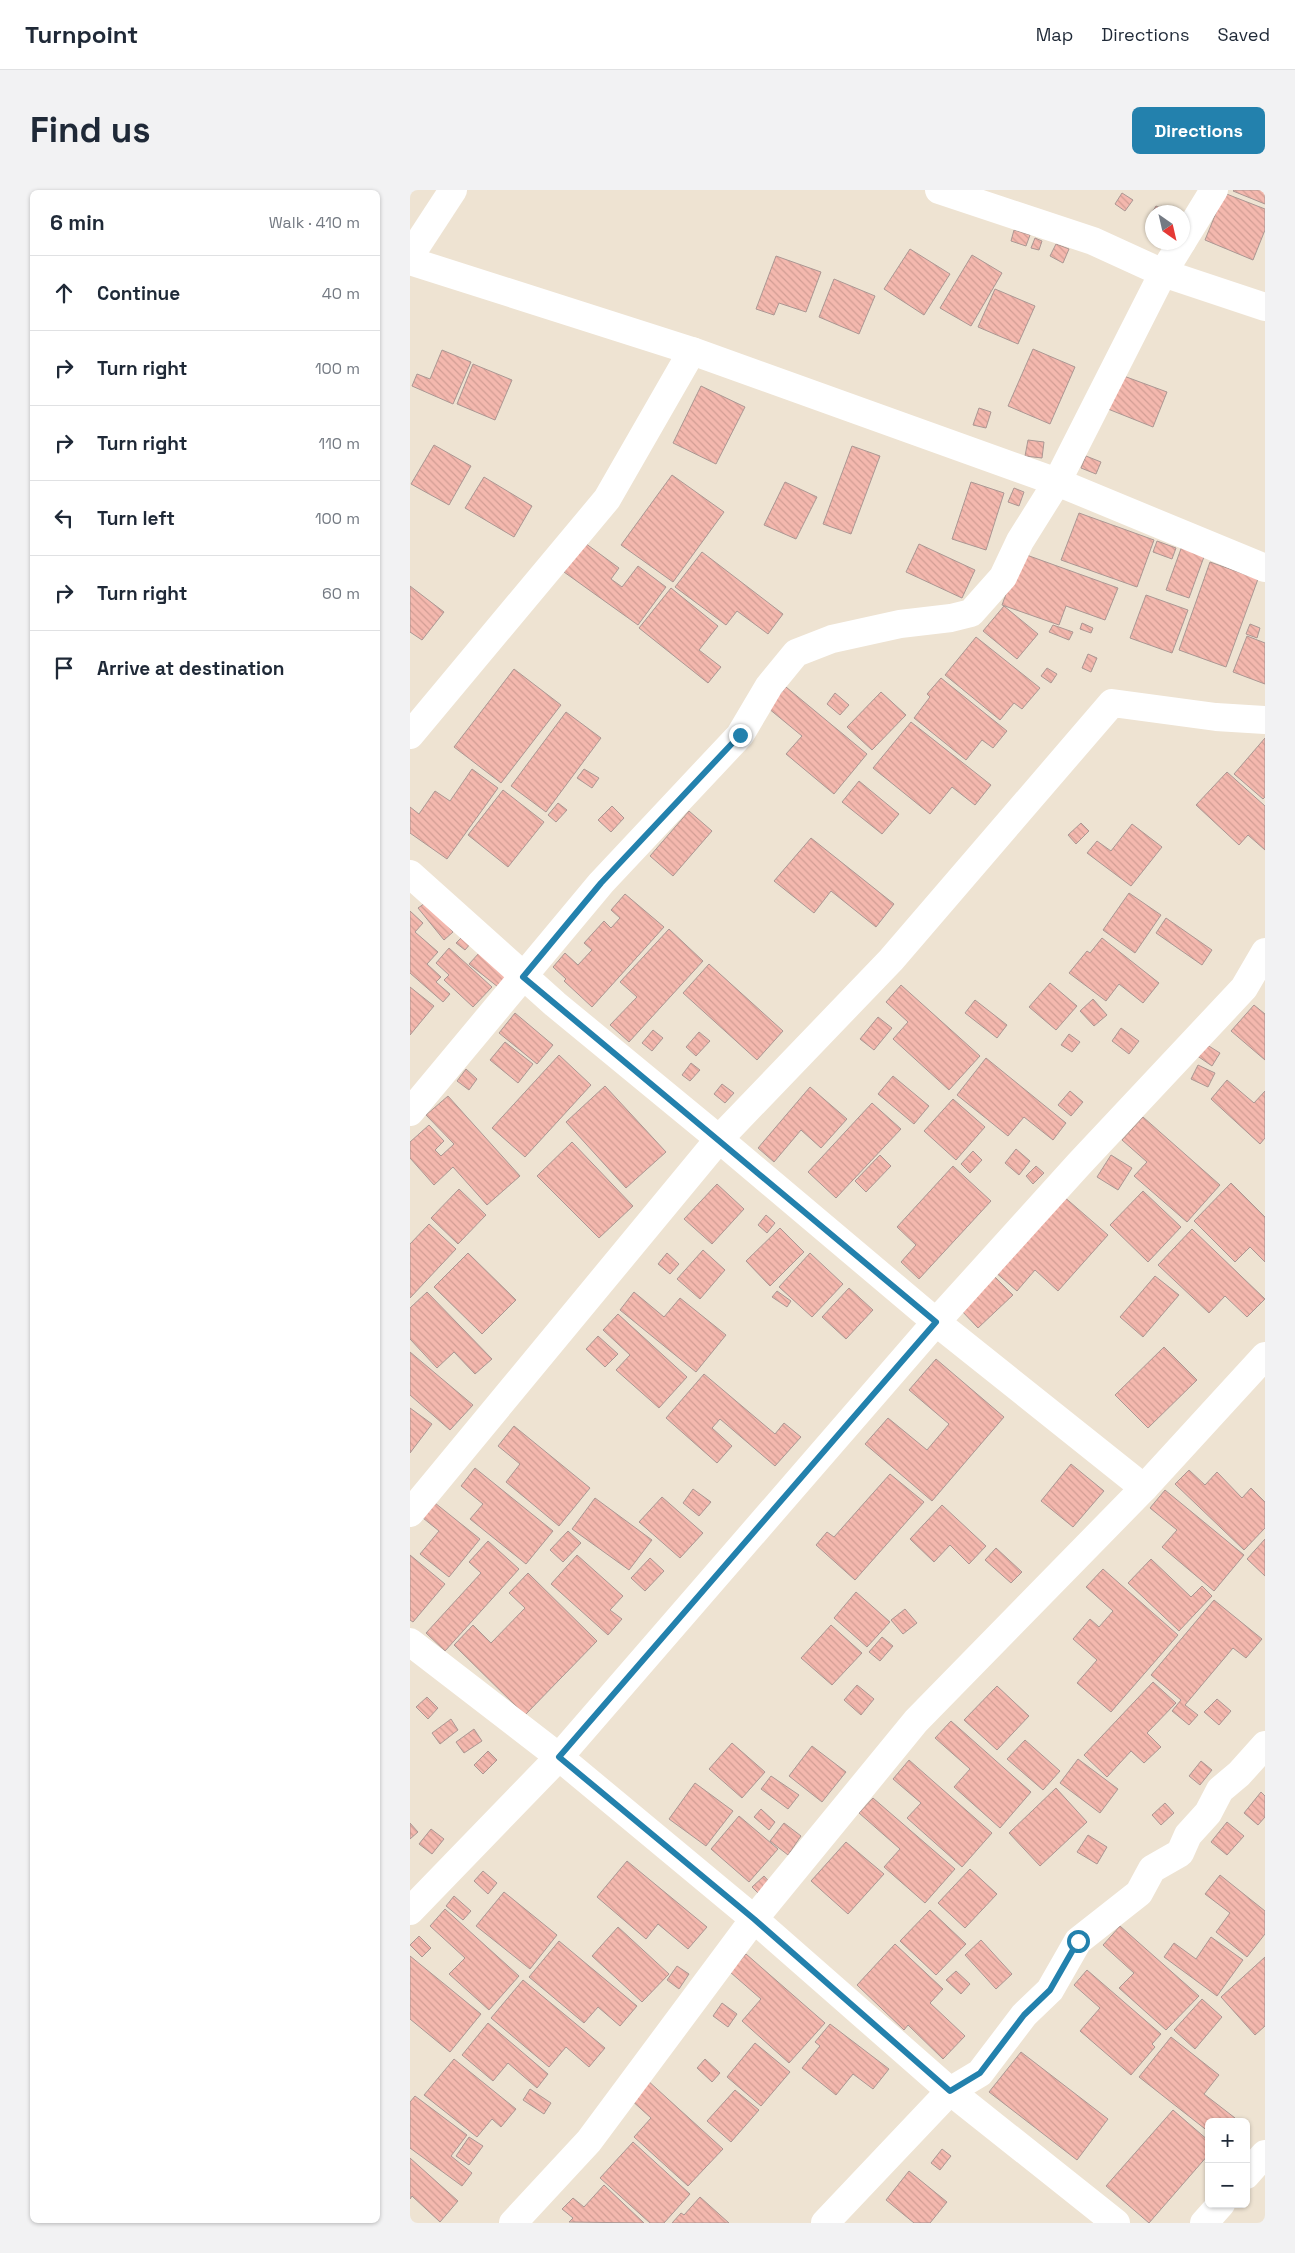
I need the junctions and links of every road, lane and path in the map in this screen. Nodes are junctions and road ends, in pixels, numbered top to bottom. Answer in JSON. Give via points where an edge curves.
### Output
{"nodes":[{"id":1,"x":453,"y":190,"type":"edge"},
{"id":2,"x":939,"y":190,"type":"edge"},
{"id":3,"x":1214,"y":190,"type":"edge"},
{"id":4,"x":1190,"y":229,"type":"edge"},
{"id":5,"x":1177,"y":250,"type":"edge"},
{"id":6,"x":410,"y":256,"type":"edge"},
{"id":7,"x":410,"y":261,"type":"edge"},
{"id":8,"x":1163,"y":273,"type":"junction"},
{"id":9,"x":1265,"y":307,"type":"edge"},
{"id":10,"x":692,"y":351,"type":"junction"},
{"id":11,"x":1057,"y":482,"type":"junction"},
{"id":12,"x":1265,"y":568,"type":"edge"},
{"id":13,"x":1265,"y":720,"type":"edge"},
{"id":14,"x":410,"y":735,"type":"edge"},
{"id":15,"x":410,"y":874,"type":"edge"},
{"id":16,"x":1265,"y":952,"type":"edge"},
{"id":17,"x":523,"y":977,"type":"junction"},
{"id":18,"x":410,"y":1112,"type":"edge"},
{"id":19,"x":719,"y":1139,"type":"junction"},
{"id":20,"x":936,"y":1322,"type":"junction"},
{"id":21,"x":1265,"y":1356,"type":"edge"},
{"id":22,"x":1144,"y":1488,"type":"junction"},
{"id":23,"x":410,"y":1512,"type":"edge"},
{"id":24,"x":410,"y":1642,"type":"edge"},
{"id":25,"x":1265,"y":1745,"type":"edge"},
{"id":26,"x":559,"y":1757,"type":"junction"},
{"id":27,"x":410,"y":1911,"type":"edge"},
{"id":28,"x":754,"y":1919,"type":"junction"},
{"id":29,"x":950,"y":2091,"type":"junction"},
{"id":30,"x":1265,"y":2154,"type":"edge"},
{"id":31,"x":1250,"y":2171,"type":"edge"},
{"id":32,"x":1217,"y":2208,"type":"edge"},
{"id":33,"x":513,"y":2223,"type":"edge"},
{"id":34,"x":825,"y":2223,"type":"edge"},
{"id":35,"x":1116,"y":2223,"type":"edge"},
{"id":36,"x":1204,"y":2223,"type":"edge"}],
"edges":[{"from":1,"to":6,"type":"street"},
{"from":2,"to":8,"type":"street","via":[[1093,240]]},
{"from":3,"to":4,"type":"street"},
{"from":5,"to":8,"type":"street"},
{"from":7,"to":10,"type":"street"},
{"from":8,"to":9,"type":"street"},
{"from":8,"to":11,"type":"street"},
{"from":10,"to":11,"type":"street"},
{"from":10,"to":14,"type":"street","via":[[607,499]]},
{"from":11,"to":12,"type":"street"},
{"from":11,"to":17,"type":"street","via":[[1020,541],[1003,577],[972,613],[832,639],[796,653],[769,686],[740,735],[601,883]]},
{"from":13,"to":19,"type":"street","via":[[1112,703],[890,960]]},
{"from":15,"to":17,"type":"street"},
{"from":16,"to":20,"type":"street","via":[[1244,988]]},
{"from":17,"to":18,"type":"street"},
{"from":17,"to":19,"type":"street"},
{"from":19,"to":20,"type":"street"},
{"from":19,"to":23,"type":"street"},
{"from":20,"to":22,"type":"street"},
{"from":20,"to":26,"type":"street"},
{"from":21,"to":22,"type":"street"},
{"from":22,"to":28,"type":"street","via":[[916,1720]]},
{"from":24,"to":26,"type":"street"},
{"from":25,"to":29,"type":"street","via":[[1220,1790],[1208,1813],[1188,1835],[1180,1853],[1152,1869],[1139,1893],[1078,1941],[1050,1990],[1024,2015],[980,2073]]},
{"from":26,"to":27,"type":"street"},
{"from":26,"to":28,"type":"street"},
{"from":28,"to":29,"type":"street"},
{"from":28,"to":33,"type":"street","via":[[589,2142]]},
{"from":29,"to":34,"type":"street"},
{"from":29,"to":35,"type":"street"},
{"from":30,"to":31,"type":"street"},
{"from":32,"to":36,"type":"street"}]}
